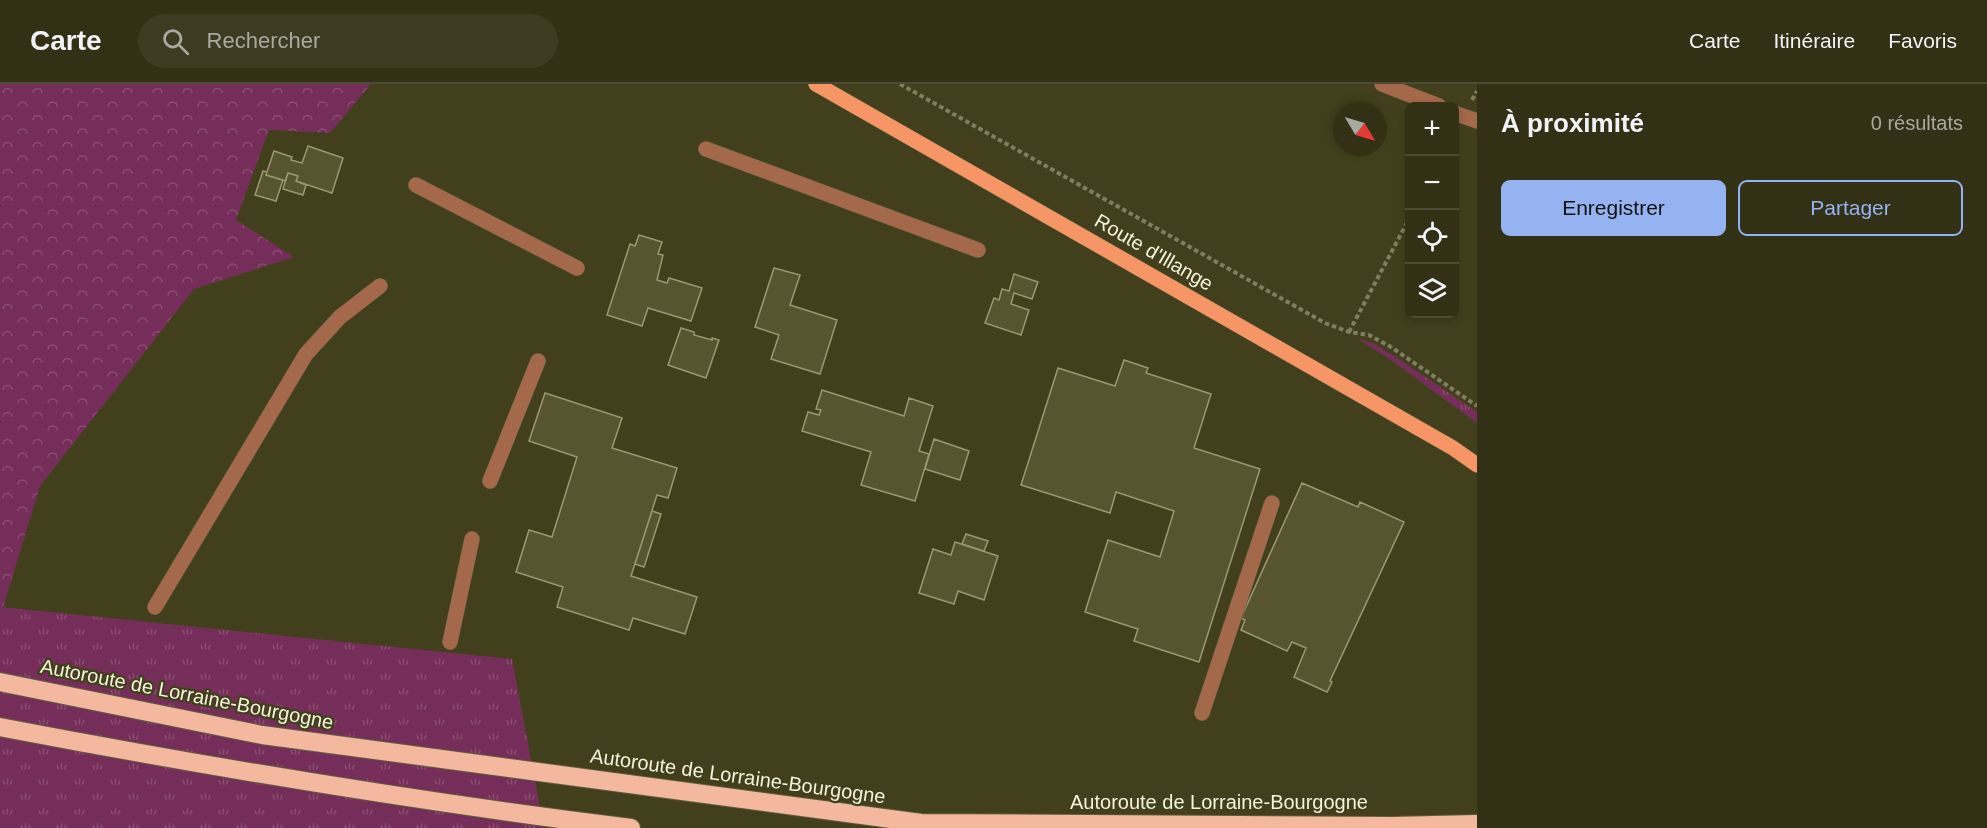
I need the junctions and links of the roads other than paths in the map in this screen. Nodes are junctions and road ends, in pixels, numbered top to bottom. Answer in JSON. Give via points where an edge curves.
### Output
{"nodes":[{"id":1,"x":816,"y":84,"type":"edge"},
{"id":2,"x":1382,"y":84,"type":"edge"},
{"id":3,"x":1429,"y":102,"type":"edge"},
{"id":4,"x":1459,"y":114,"type":"edge"},
{"id":5,"x":1477,"y":121,"type":"edge"},
{"id":6,"x":706,"y":149,"type":"dead end"},
{"id":7,"x":416,"y":185,"type":"dead end"},
{"id":8,"x":978,"y":249,"type":"dead end"},
{"id":9,"x":577,"y":268,"type":"dead end"},
{"id":10,"x":380,"y":286,"type":"dead end"},
{"id":11,"x":538,"y":361,"type":"dead end"},
{"id":12,"x":1475,"y":461,"type":"edge"},
{"id":13,"x":490,"y":481,"type":"dead end"},
{"id":14,"x":1272,"y":503,"type":"dead end"},
{"id":15,"x":472,"y":539,"type":"dead end"},
{"id":16,"x":155,"y":607,"type":"dead end"},
{"id":17,"x":450,"y":642,"type":"dead end"},
{"id":18,"x":0,"y":682,"type":"edge"},
{"id":19,"x":1202,"y":713,"type":"dead end"},
{"id":20,"x":0,"y":727,"type":"edge"},
{"id":21,"x":1477,"y":824,"type":"edge"},
{"id":22,"x":631,"y":828,"type":"edge"}],
"edges":[{"from":1,"to":12,"type":"main road","name":"Route d'Illange"},
{"from":2,"to":3,"type":"lane"},
{"from":4,"to":5,"type":"lane"},
{"from":6,"to":8,"type":"lane"},
{"from":7,"to":9,"type":"lane"},
{"from":10,"to":16,"type":"lane","via":[[340,317],[306,354]]},
{"from":11,"to":13,"type":"lane"},
{"from":14,"to":19,"type":"lane"},
{"from":15,"to":17,"type":"lane"},
{"from":18,"to":21,"type":"highway","name":"Autoroute de Lorraine-Bourgogne","via":[[262,735],[921,823]]},
{"from":20,"to":22,"type":"highway","via":[[258,775],[495,812]]}]}
